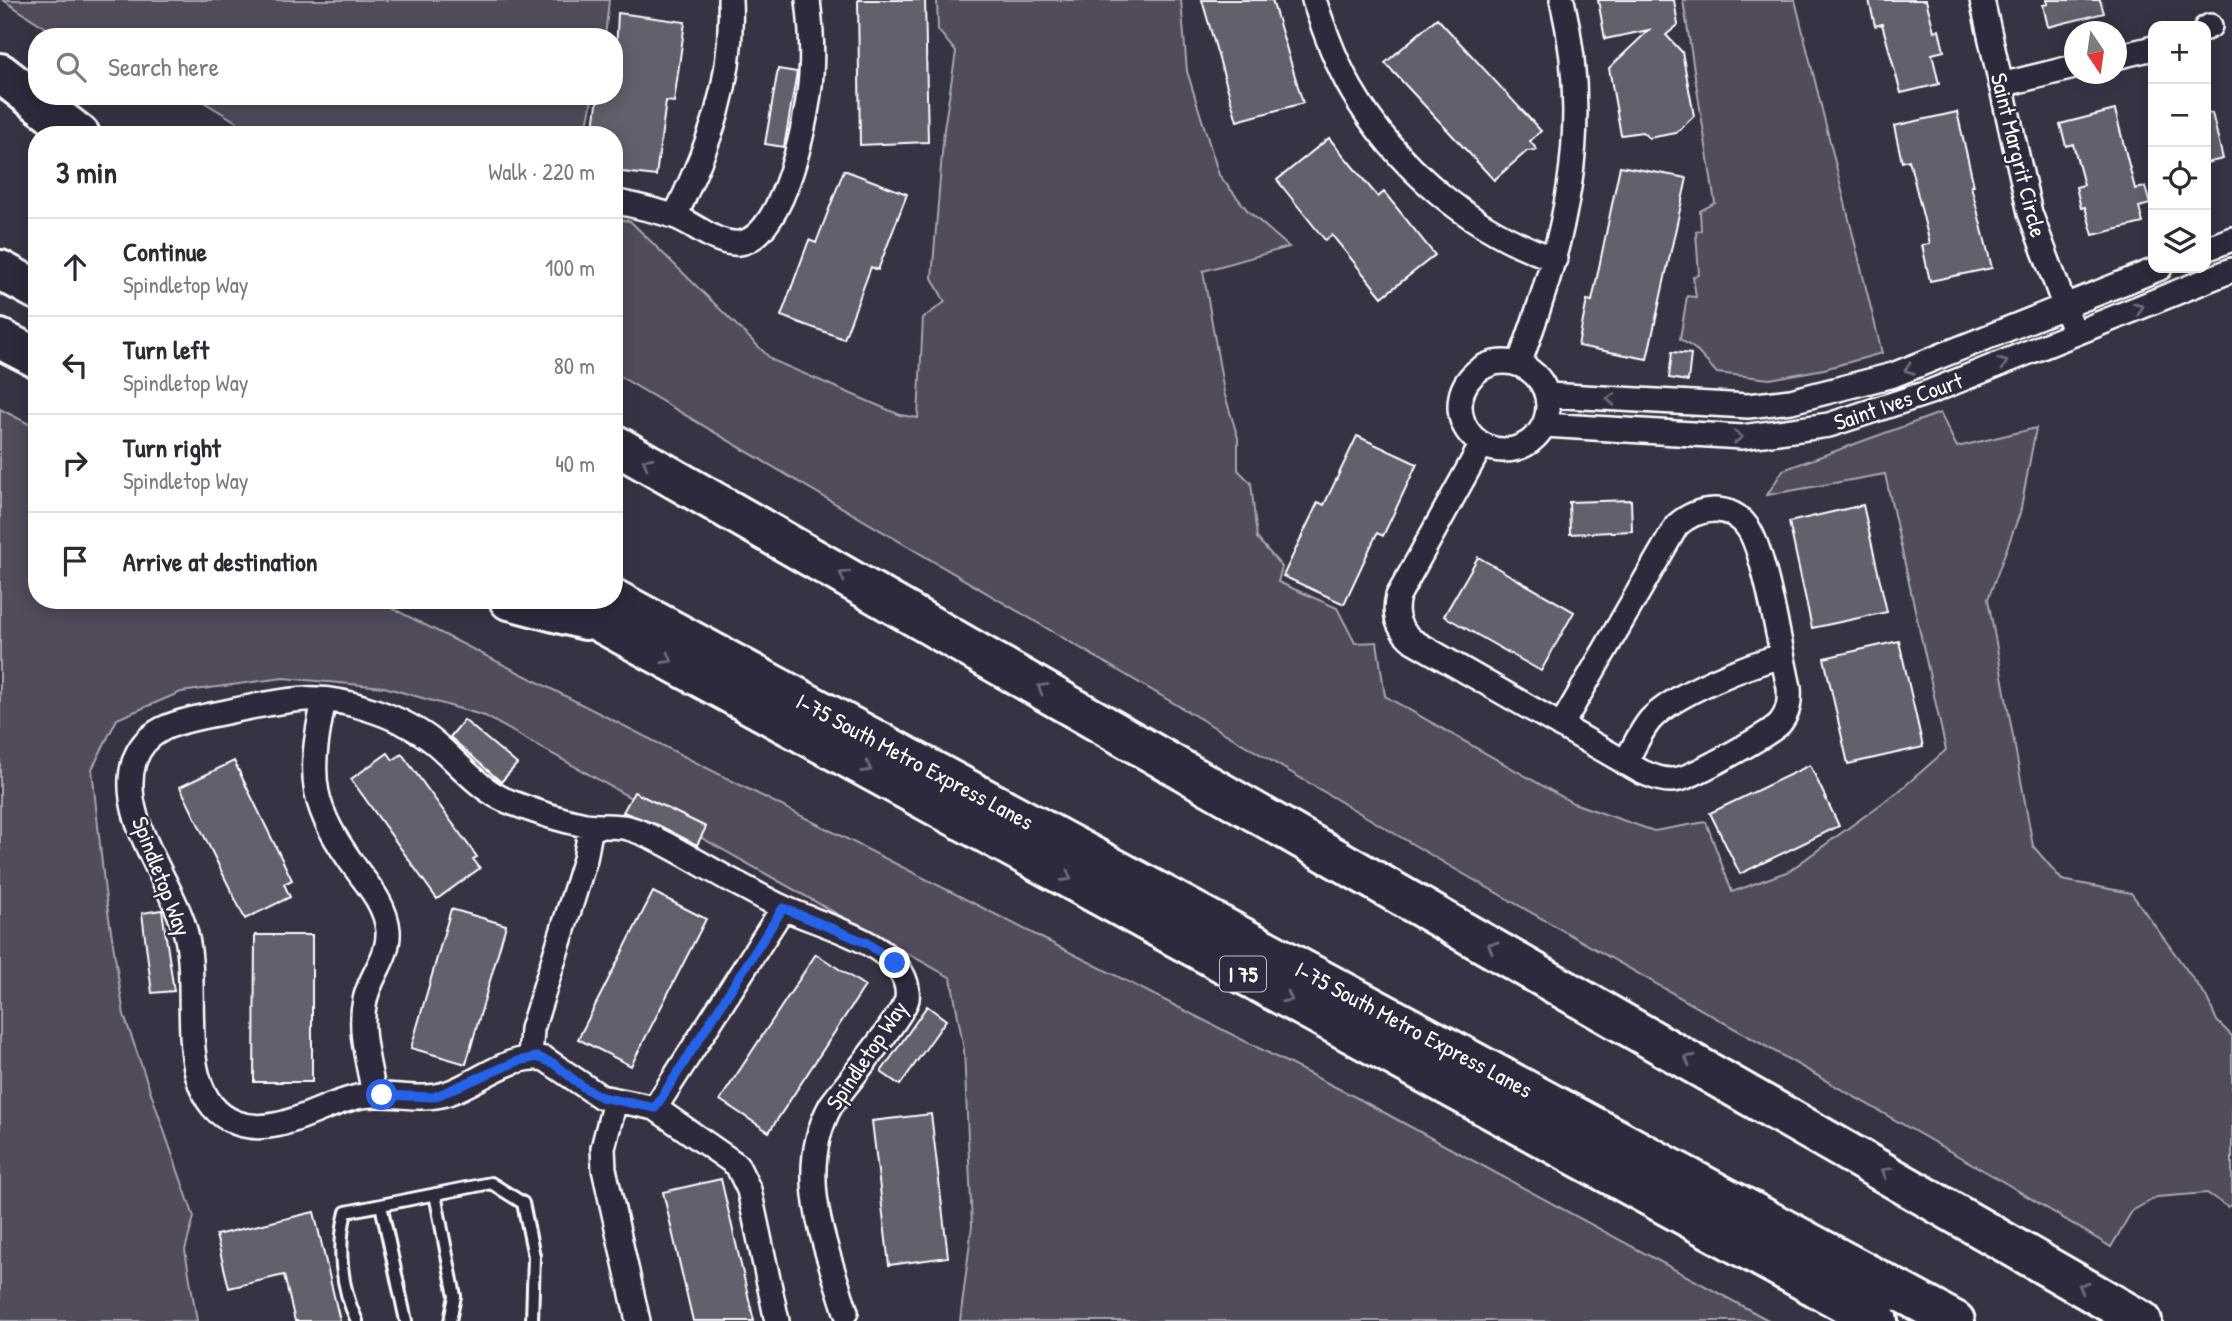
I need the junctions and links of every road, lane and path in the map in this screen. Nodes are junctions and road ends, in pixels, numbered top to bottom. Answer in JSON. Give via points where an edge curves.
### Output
{"nodes":[{"id":1,"x":730,"y":0,"type":"edge"},
{"id":2,"x":808,"y":0,"type":"edge"},
{"id":3,"x":1314,"y":0,"type":"edge"},
{"id":4,"x":1562,"y":0,"type":"edge"},
{"id":5,"x":1982,"y":0,"type":"edge"},
{"id":6,"x":2148,"y":49,"type":"edge"},
{"id":7,"x":2127,"y":54,"type":"edge"},
{"id":8,"x":2064,"y":69,"type":"edge"},
{"id":9,"x":0,"y":73,"type":"edge"},
{"id":10,"x":2001,"y":85,"type":"junction"},
{"id":11,"x":28,"y":95,"type":"edge"},
{"id":12,"x":0,"y":97,"type":"edge"},
{"id":13,"x":41,"y":105,"type":"edge"},
{"id":14,"x":60,"y":126,"type":"edge"},
{"id":15,"x":68,"y":126,"type":"edge"},
{"id":16,"x":623,"y":203,"type":"edge"},
{"id":17,"x":675,"y":216,"type":"junction"},
{"id":18,"x":2232,"y":239,"type":"edge"},
{"id":19,"x":2211,"y":247,"type":"edge"},
{"id":20,"x":1555,"y":259,"type":"junction"},
{"id":21,"x":0,"y":270,"type":"edge"},
{"id":22,"x":2232,"y":270,"type":"edge"},
{"id":23,"x":2148,"y":273,"type":"edge"},
{"id":24,"x":28,"y":285,"type":"edge"},
{"id":25,"x":0,"y":299,"type":"edge"},
{"id":26,"x":2064,"y":307,"type":"junction"},
{"id":27,"x":28,"y":313,"type":"edge"},
{"id":28,"x":2076,"y":333,"type":"junction"},
{"id":29,"x":0,"y":339,"type":"edge"},
{"id":30,"x":28,"y":353,"type":"edge"},
{"id":31,"x":1519,"y":364,"type":"junction"},
{"id":32,"x":1846,"y":388,"type":"junction"},
{"id":33,"x":1547,"y":395,"type":"junction"},
{"id":34,"x":1675,"y":403,"type":"junction"},
{"id":35,"x":1855,"y":419,"type":"junction"},
{"id":36,"x":1544,"y":425,"type":"junction"},
{"id":37,"x":1670,"y":434,"type":"junction"},
{"id":38,"x":1482,"y":444,"type":"junction"},
{"id":39,"x":623,"y":449,"type":"edge"},
{"id":40,"x":580,"y":609,"type":"edge"},
{"id":41,"x":611,"y":613,"type":"edge"},
{"id":42,"x":1782,"y":656,"type":"junction"},
{"id":43,"x":324,"y":700,"type":"junction"},
{"id":44,"x":1561,"y":726,"type":"junction"},
{"id":45,"x":1625,"y":763,"type":"junction"},
{"id":46,"x":591,"y":826,"type":"junction"},
{"id":47,"x":783,"y":908,"type":"junction"},
{"id":48,"x":530,"y":1058,"type":"junction"},
{"id":49,"x":374,"y":1095,"type":"junction"},
{"id":50,"x":615,"y":1101,"type":"junction"},
{"id":51,"x":655,"y":1108,"type":"junction"},
{"id":52,"x":435,"y":1195,"type":"junction"},
{"id":53,"x":381,"y":1205,"type":"junction"},
{"id":54,"x":846,"y":1312,"type":"dead end"},
{"id":55,"x":357,"y":1321,"type":"edge"},
{"id":56,"x":406,"y":1321,"type":"edge"},
{"id":57,"x":450,"y":1321,"type":"edge"},
{"id":58,"x":532,"y":1321,"type":"edge"},
{"id":59,"x":638,"y":1321,"type":"edge"},
{"id":60,"x":778,"y":1321,"type":"edge"},
{"id":61,"x":1878,"y":1321,"type":"edge"},
{"id":62,"x":1955,"y":1321,"type":"edge"},
{"id":63,"x":2142,"y":1321,"type":"edge"}],
"edges":[{"from":1,"to":17,"type":"street","via":[[730,54],[715,125]]},
{"from":2,"to":17,"type":"street","via":[[812,58],[807,110],[793,166],[770,219],[755,237],[736,243],[720,240]]},
{"from":3,"to":20,"type":"street","via":[[1349,86],[1410,164],[1474,221],[1522,248]]},
{"from":4,"to":20,"type":"street","via":[[1573,62],[1575,123],[1571,184]]},
{"from":5,"to":10,"type":"street","name":"Saint Margrit Circle"},
{"from":6,"to":7,"type":"street"},
{"from":8,"to":10,"type":"street"},
{"from":9,"to":11,"type":"highway"},
{"from":10,"to":26,"type":"street","name":"Saint Margrit Circle","via":[[2030,212]]},
{"from":12,"to":14,"type":"highway"},
{"from":13,"to":15,"type":"highway"},
{"from":16,"to":17,"type":"street"},
{"from":18,"to":19,"type":"street"},
{"from":20,"to":31,"type":"street"},
{"from":21,"to":24,"type":"highway"},
{"from":28,"to":22,"type":"street","name":"Saint Ives Court","one_way":true},
{"from":23,"to":26,"type":"street","name":"Saint Ives Court"},
{"from":25,"to":27,"type":"highway"},
{"from":26,"to":28,"type":"street","name":"Saint Margrit Circle"},
{"from":26,"to":32,"type":"street","name":"Saint Ives Court","one_way":true,"via":[[1893,375]]},
{"from":35,"to":28,"type":"street","name":"Saint Ives Court","one_way":true},
{"from":29,"to":30,"type":"highway"},
{"from":31,"to":33,"type":"street","via":[[1537,375]]},
{"from":31,"to":38,"type":"street","via":[[1485,365],[1462,388],[1462,421]]},
{"from":32,"to":34,"type":"street","name":"Saint Ives Court","via":[[1758,406]]},
{"from":32,"to":35,"type":"street"},
{"from":34,"to":33,"type":"street","name":"Saint Ives Court","one_way":true},
{"from":33,"to":36,"type":"street"},
{"from":34,"to":37,"type":"street"},
{"from":37,"to":35,"type":"street","name":"Saint Ives Court","one_way":true,"via":[[1742,437]]},
{"from":36,"to":37,"type":"street","name":"Saint Ives Court"},
{"from":36,"to":38,"type":"street","via":[[1518,448],[1500,450]]},
{"from":38,"to":44,"type":"street","via":[[1398,596],[1397,619],[1413,641]]},
{"from":63,"to":39,"type":"highway","one_way":true},
{"from":40,"to":41,"type":"highway"},
{"from":41,"to":61,"type":"highway","number":"I 75","one_way":true},
{"from":41,"to":62,"type":"highway","name":"I-75 South Metro Express Lanes"},
{"from":42,"to":44,"type":"street","via":[[1752,534],[1741,520],[1724,511],[1695,512],[1671,534]]},
{"from":42,"to":45,"type":"street","via":[[1726,675],[1658,713]]},
{"from":42,"to":45,"type":"street","via":[[1789,703],[1773,729],[1681,779],[1658,778]]},
{"from":43,"to":46,"type":"street","name":"Spindletop Way","via":[[391,718],[431,739],[499,797]]},
{"from":43,"to":49,"type":"street","via":[[313,762],[317,798],[333,837],[380,904],[388,930],[363,1014]]},
{"from":43,"to":49,"type":"street","name":"Spindletop Way","via":[[263,705],[164,727],[145,741],[135,760],[133,797],[145,842],[176,902],[188,941],[195,1069],[206,1101],[225,1118],[255,1127]]},
{"from":44,"to":45,"type":"street"},
{"from":46,"to":47,"type":"street","name":"Spindletop Way","via":[[631,829]]},
{"from":46,"to":48,"type":"street","via":[[532,1029]]},
{"from":47,"to":51,"type":"street"},
{"from":47,"to":54,"type":"street","name":"Spindletop Way","via":[[879,950],[895,963],[907,989],[904,1006],[831,1105],[813,1152],[816,1205]]},
{"from":48,"to":49,"type":"street","name":"Spindletop Way","via":[[434,1097]]},
{"from":48,"to":50,"type":"street","via":[[553,1063],[590,1093]]},
{"from":50,"to":51,"type":"street"},
{"from":50,"to":59,"type":"street","via":[[605,1138],[604,1169]]},
{"from":51,"to":60,"type":"street","via":[[727,1156],[745,1177]]},
{"from":52,"to":53,"type":"lane"},
{"from":52,"to":57,"type":"lane","via":[[455,1296]]},
{"from":52,"to":58,"type":"lane","via":[[491,1183],[523,1203],[534,1256]]},
{"from":53,"to":55,"type":"lane","via":[[346,1212],[340,1237],[348,1301]]},
{"from":53,"to":56,"type":"lane"}]}
